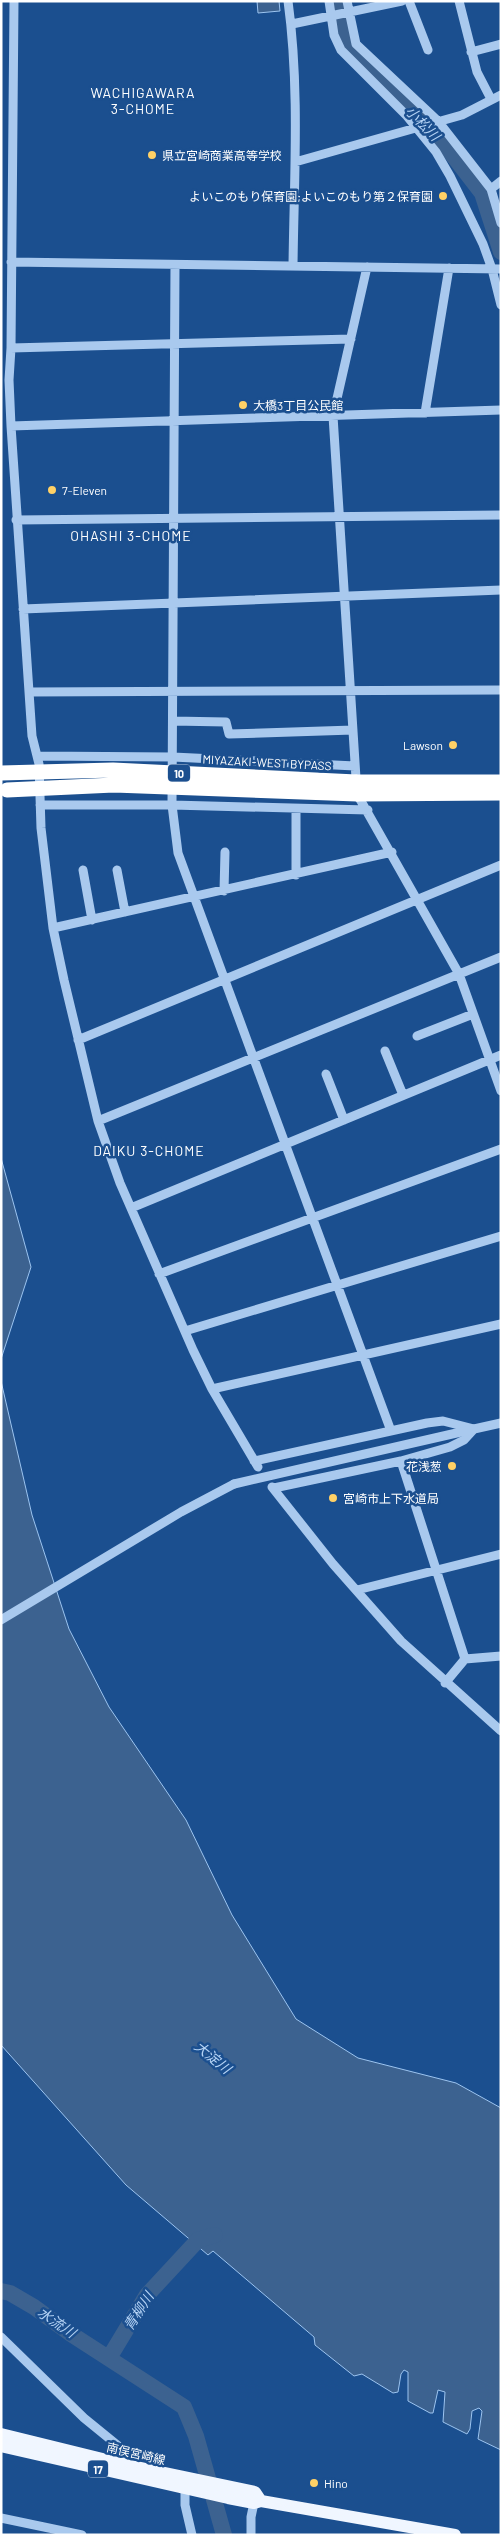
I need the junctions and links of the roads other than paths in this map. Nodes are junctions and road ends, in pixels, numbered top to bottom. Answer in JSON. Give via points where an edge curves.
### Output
{"nodes":[{"id":1,"x":14,"y":1,"type":"edge"},
{"id":2,"x":288,"y":1,"type":"edge"},
{"id":3,"x":329,"y":1,"type":"edge"},
{"id":4,"x":347,"y":1,"type":"edge"},
{"id":5,"x":402,"y":1,"type":"edge"},
{"id":6,"x":409,"y":1,"type":"edge"},
{"id":7,"x":459,"y":1,"type":"edge"},
{"id":8,"x":348,"y":12,"type":"junction"},
{"id":9,"x":331,"y":16,"type":"junction"},
{"id":10,"x":292,"y":24,"type":"junction"},
{"id":11,"x":501,"y":44,"type":"edge"},
{"id":12,"x":428,"y":50,"type":"dead end"},
{"id":13,"x":472,"y":52,"type":"junction"},
{"id":14,"x":501,"y":95,"type":"edge"},
{"id":15,"x":491,"y":100,"type":"junction"},
{"id":16,"x":438,"y":121,"type":"junction"},
{"id":17,"x":417,"y":127,"type":"junction"},
{"id":18,"x":295,"y":162,"type":"junction"},
{"id":19,"x":501,"y":181,"type":"edge"},
{"id":20,"x":491,"y":190,"type":"junction"},
{"id":21,"x":501,"y":223,"type":"edge"},
{"id":22,"x":11,"y":262,"type":"junction"},
{"id":23,"x":175,"y":265,"type":"junction"},
{"id":24,"x":293,"y":266,"type":"junction"},
{"id":25,"x":367,"y":267,"type":"junction"},
{"id":26,"x":449,"y":268,"type":"junction"},
{"id":27,"x":497,"y":269,"type":"edge"},
{"id":28,"x":501,"y":305,"type":"edge"},
{"id":29,"x":351,"y":339,"type":"junction"},
{"id":30,"x":175,"y":344,"type":"junction"},
{"id":31,"x":11,"y":348,"type":"junction"},
{"id":32,"x":501,"y":410,"type":"edge"},
{"id":33,"x":425,"y":413,"type":"junction"},
{"id":34,"x":334,"y":416,"type":"junction"},
{"id":35,"x":174,"y":421,"type":"junction"},
{"id":36,"x":11,"y":426,"type":"junction"},
{"id":37,"x":501,"y":515,"type":"edge"},
{"id":38,"x":340,"y":517,"type":"junction"},
{"id":39,"x":174,"y":518,"type":"junction"},
{"id":40,"x":16,"y":520,"type":"junction"},
{"id":41,"x":501,"y":590,"type":"edge"},
{"id":42,"x":346,"y":596,"type":"junction"},
{"id":43,"x":174,"y":603,"type":"junction"},
{"id":44,"x":23,"y":609,"type":"junction"},
{"id":45,"x":501,"y":690,"type":"edge"},
{"id":46,"x":172,"y":691,"type":"junction"},
{"id":47,"x":29,"y":692,"type":"junction"},
{"id":48,"x":350,"y":693,"type":"junction"},
{"id":49,"x":173,"y":721,"type":"junction"},
{"id":50,"x":353,"y":730,"type":"junction"},
{"id":51,"x":38,"y":756,"type":"junction"},
{"id":52,"x":173,"y":757,"type":"junction"},
{"id":53,"x":355,"y":766,"type":"junction"},
{"id":54,"x":1,"y":774,"type":"edge"},
{"id":55,"x":501,"y":782,"type":"edge"},
{"id":56,"x":356,"y":788,"type":"junction"},
{"id":57,"x":1,"y":791,"type":"edge"},
{"id":58,"x":501,"y":793,"type":"edge"},
{"id":59,"x":40,"y":805,"type":"junction"},
{"id":60,"x":172,"y":805,"type":"junction"},
{"id":61,"x":296,"y":809,"type":"junction"},
{"id":62,"x":368,"y":810,"type":"junction"},
{"id":63,"x":225,"y":852,"type":"dead end"},
{"id":64,"x":392,"y":852,"type":"junction"},
{"id":65,"x":501,"y":865,"type":"edge"},
{"id":66,"x":82,"y":870,"type":"dead end"},
{"id":67,"x":117,"y":870,"type":"dead end"},
{"id":68,"x":296,"y":875,"type":"junction"},
{"id":69,"x":224,"y":890,"type":"junction"},
{"id":70,"x":195,"y":897,"type":"junction"},
{"id":71,"x":418,"y":900,"type":"junction"},
{"id":72,"x":125,"y":912,"type":"junction"},
{"id":73,"x":92,"y":920,"type":"junction"},
{"id":74,"x":53,"y":928,"type":"junction"},
{"id":75,"x":501,"y":957,"type":"edge"},
{"id":76,"x":459,"y":974,"type":"junction"},
{"id":77,"x":225,"y":980,"type":"junction"},
{"id":78,"x":474,"y":1014,"type":"junction"},
{"id":79,"x":417,"y":1036,"type":"dead end"},
{"id":80,"x":78,"y":1040,"type":"junction"},
{"id":81,"x":385,"y":1051,"type":"dead end"},
{"id":82,"x":501,"y":1055,"type":"edge"},
{"id":83,"x":254,"y":1058,"type":"junction"},
{"id":84,"x":490,"y":1060,"type":"junction"},
{"id":85,"x":326,"y":1074,"type":"dead end"},
{"id":86,"x":501,"y":1091,"type":"edge"},
{"id":87,"x":403,"y":1095,"type":"junction"},
{"id":88,"x":344,"y":1120,"type":"junction"},
{"id":89,"x":98,"y":1121,"type":"junction"},
{"id":90,"x":286,"y":1145,"type":"junction"},
{"id":91,"x":501,"y":1149,"type":"edge"},
{"id":92,"x":131,"y":1208,"type":"junction"},
{"id":93,"x":312,"y":1217,"type":"junction"},
{"id":94,"x":501,"y":1236,"type":"edge"},
{"id":95,"x":159,"y":1274,"type":"junction"},
{"id":96,"x":338,"y":1285,"type":"junction"},
{"id":97,"x":501,"y":1324,"type":"edge"},
{"id":98,"x":185,"y":1331,"type":"junction"},
{"id":99,"x":364,"y":1355,"type":"junction"},
{"id":100,"x":212,"y":1389,"type":"junction"},
{"id":101,"x":501,"y":1423,"type":"edge"},
{"id":102,"x":474,"y":1429,"type":"junction"},
{"id":103,"x":391,"y":1431,"type":"junction"},
{"id":104,"x":401,"y":1461,"type":"junction"},
{"id":105,"x":501,"y":1554,"type":"edge"},
{"id":106,"x":435,"y":1570,"type":"junction"},
{"id":107,"x":357,"y":1590,"type":"junction"},
{"id":108,"x":1,"y":1620,"type":"edge"},
{"id":109,"x":501,"y":1656,"type":"edge"},
{"id":110,"x":465,"y":1659,"type":"junction"},
{"id":111,"x":445,"y":1683,"type":"junction"},
{"id":112,"x":501,"y":1731,"type":"edge"},
{"id":113,"x":1,"y":2338,"type":"edge"},
{"id":114,"x":1,"y":2434,"type":"edge"},
{"id":115,"x":1,"y":2446,"type":"edge"},
{"id":116,"x":126,"y":2470,"type":"junction"},
{"id":117,"x":190,"y":2485,"type":"junction"},
{"id":118,"x":257,"y":2499,"type":"junction"},
{"id":119,"x":1,"y":2518,"type":"edge"},
{"id":120,"x":82,"y":2535,"type":"edge"},
{"id":121,"x":192,"y":2535,"type":"edge"},
{"id":122,"x":251,"y":2535,"type":"edge"},
{"id":123,"x":455,"y":2535,"type":"edge"}],
"edges":[{"from":1,"to":22,"type":"street"},
{"from":2,"to":10,"type":"street"},
{"from":3,"to":9,"type":"street"},
{"from":4,"to":8,"type":"street"},
{"from":5,"to":8,"type":"street"},
{"from":6,"to":12,"type":"street"},
{"from":7,"to":13,"type":"street"},
{"from":8,"to":9,"type":"street"},
{"from":8,"to":16,"type":"street","via":[[356,44]]},
{"from":9,"to":10,"type":"street"},
{"from":9,"to":17,"type":"street","via":[[341,50]]},
{"from":10,"to":18,"type":"street"},
{"from":11,"to":13,"type":"street"},
{"from":13,"to":15,"type":"street","via":[[477,72]]},
{"from":14,"to":15,"type":"street"},
{"from":15,"to":16,"type":"street","via":[[462,115]]},
{"from":16,"to":17,"type":"street"},
{"from":16,"to":20,"type":"street"},
{"from":17,"to":18,"type":"street"},
{"from":17,"to":27,"type":"street","via":[[450,176]]},
{"from":18,"to":24,"type":"street"},
{"from":19,"to":20,"type":"street"},
{"from":20,"to":21,"type":"street"},
{"from":22,"to":23,"type":"street"},
{"from":22,"to":31,"type":"street"},
{"from":23,"to":24,"type":"street"},
{"from":23,"to":30,"type":"street"},
{"from":24,"to":25,"type":"street"},
{"from":25,"to":26,"type":"street"},
{"from":25,"to":29,"type":"street"},
{"from":26,"to":27,"type":"street"},
{"from":26,"to":33,"type":"street"},
{"from":27,"to":28,"type":"street"},
{"from":29,"to":30,"type":"street"},
{"from":29,"to":34,"type":"street"},
{"from":30,"to":31,"type":"street"},
{"from":30,"to":35,"type":"street"},
{"from":31,"to":36,"type":"street"},
{"from":32,"to":33,"type":"street"},
{"from":33,"to":34,"type":"street"},
{"from":34,"to":35,"type":"street"},
{"from":34,"to":38,"type":"street"},
{"from":35,"to":36,"type":"street"},
{"from":35,"to":39,"type":"street"},
{"from":36,"to":40,"type":"street"},
{"from":37,"to":38,"type":"street"},
{"from":38,"to":39,"type":"street"},
{"from":38,"to":42,"type":"street"},
{"from":39,"to":40,"type":"street"},
{"from":39,"to":43,"type":"street"},
{"from":40,"to":44,"type":"street"},
{"from":41,"to":42,"type":"street"},
{"from":42,"to":43,"type":"street"},
{"from":42,"to":48,"type":"street"},
{"from":43,"to":44,"type":"street"},
{"from":43,"to":46,"type":"street"},
{"from":44,"to":47,"type":"street"},
{"from":45,"to":48,"type":"street"},
{"from":46,"to":47,"type":"street"},
{"from":46,"to":48,"type":"street"},
{"from":46,"to":49,"type":"street"},
{"from":47,"to":51,"type":"street","via":[[32,736]]},
{"from":48,"to":50,"type":"street"},
{"from":49,"to":50,"type":"street","via":[[226,722],[229,734]]},
{"from":49,"to":52,"type":"street"},
{"from":50,"to":53,"type":"street"},
{"from":51,"to":52,"type":"street"},
{"from":51,"to":59,"type":"street"},
{"from":52,"to":53,"type":"street"},
{"from":52,"to":60,"type":"street"},
{"from":53,"to":56,"type":"street"},
{"from":54,"to":56,"type":"highway","name":"MIYAZAKI-WEST BYPASS","number":"10","bridge":true,"via":[[113,770]]},
{"from":55,"to":56,"type":"highway","name":"MIYAZAKI-WEST BYPASS","number":"10"},
{"from":56,"to":57,"type":"highway","name":"MIYAZAKI-WEST BYPASS","number":"10","bridge":true,"via":[[114,786]]},
{"from":56,"to":58,"type":"highway","name":"MIYAZAKI-WEST BYPASS","number":"10"},
{"from":56,"to":62,"type":"street"},
{"from":59,"to":60,"type":"street"},
{"from":59,"to":74,"type":"street"},
{"from":60,"to":61,"type":"street"},
{"from":60,"to":70,"type":"street","via":[[178,852]]},
{"from":61,"to":62,"type":"street"},
{"from":61,"to":68,"type":"street"},
{"from":62,"to":64,"type":"street"},
{"from":63,"to":69,"type":"street"},
{"from":64,"to":68,"type":"street"},
{"from":64,"to":71,"type":"street"},
{"from":65,"to":71,"type":"street"},
{"from":66,"to":73,"type":"street"},
{"from":67,"to":72,"type":"street"},
{"from":68,"to":69,"type":"street"},
{"from":69,"to":70,"type":"street"},
{"from":70,"to":72,"type":"street"},
{"from":70,"to":77,"type":"street"},
{"from":71,"to":76,"type":"street"},
{"from":71,"to":77,"type":"street"},
{"from":72,"to":73,"type":"street"},
{"from":73,"to":74,"type":"street"},
{"from":74,"to":80,"type":"street"},
{"from":75,"to":76,"type":"street"},
{"from":76,"to":78,"type":"street"},
{"from":76,"to":83,"type":"street"},
{"from":77,"to":80,"type":"street"},
{"from":77,"to":83,"type":"street"},
{"from":78,"to":79,"type":"street"},
{"from":78,"to":84,"type":"street"},
{"from":80,"to":89,"type":"street"},
{"from":81,"to":87,"type":"street"},
{"from":82,"to":84,"type":"street"},
{"from":83,"to":89,"type":"street"},
{"from":83,"to":90,"type":"street"},
{"from":84,"to":86,"type":"street"},
{"from":84,"to":87,"type":"street"},
{"from":85,"to":88,"type":"street"},
{"from":87,"to":88,"type":"street"},
{"from":88,"to":90,"type":"street"},
{"from":89,"to":92,"type":"street"},
{"from":90,"to":92,"type":"street"},
{"from":90,"to":93,"type":"street"},
{"from":91,"to":93,"type":"street"},
{"from":92,"to":95,"type":"street"},
{"from":93,"to":95,"type":"street"},
{"from":93,"to":96,"type":"street"},
{"from":94,"to":96,"type":"street"},
{"from":95,"to":98,"type":"street"},
{"from":96,"to":98,"type":"street"},
{"from":96,"to":99,"type":"street"},
{"from":97,"to":99,"type":"street"},
{"from":98,"to":100,"type":"street"},
{"from":99,"to":100,"type":"street"},
{"from":99,"to":103,"type":"street"},
{"from":100,"to":103,"type":"street","via":[[256,1464]]},
{"from":101,"to":102,"type":"street"},
{"from":102,"to":103,"type":"street","via":[[443,1420]]},
{"from":102,"to":104,"type":"street","via":[[464,1440],[450,1447]]},
{"from":102,"to":108,"type":"street","bridge":true,"via":[[234,1484],[181,1512]]},
{"from":104,"to":106,"type":"street"},
{"from":104,"to":107,"type":"street","via":[[273,1487]]},
{"from":105,"to":106,"type":"street"},
{"from":106,"to":107,"type":"street"},
{"from":106,"to":110,"type":"street"},
{"from":107,"to":111,"type":"street","via":[[401,1641]]},
{"from":109,"to":110,"type":"street"},
{"from":110,"to":111,"type":"street"},
{"from":111,"to":112,"type":"street"},
{"from":113,"to":116,"type":"street","via":[[84,2418],[127,2453]]},
{"from":114,"to":116,"type":"main road","name":"南俣宮崎線","number":"17"},
{"from":115,"to":116,"type":"main road","name":"南俣宮崎線","number":"17"},
{"from":116,"to":117,"type":"main road","name":"南俣宮崎線","number":"17"},
{"from":117,"to":118,"type":"main road","name":"南俣宮崎線","number":"17"},
{"from":117,"to":121,"type":"street","via":[[185,2505]]},
{"from":118,"to":122,"type":"street"},
{"from":118,"to":123,"type":"main road","name":"南俣宮崎線","number":"17"},
{"from":119,"to":120,"type":"street"}]}
